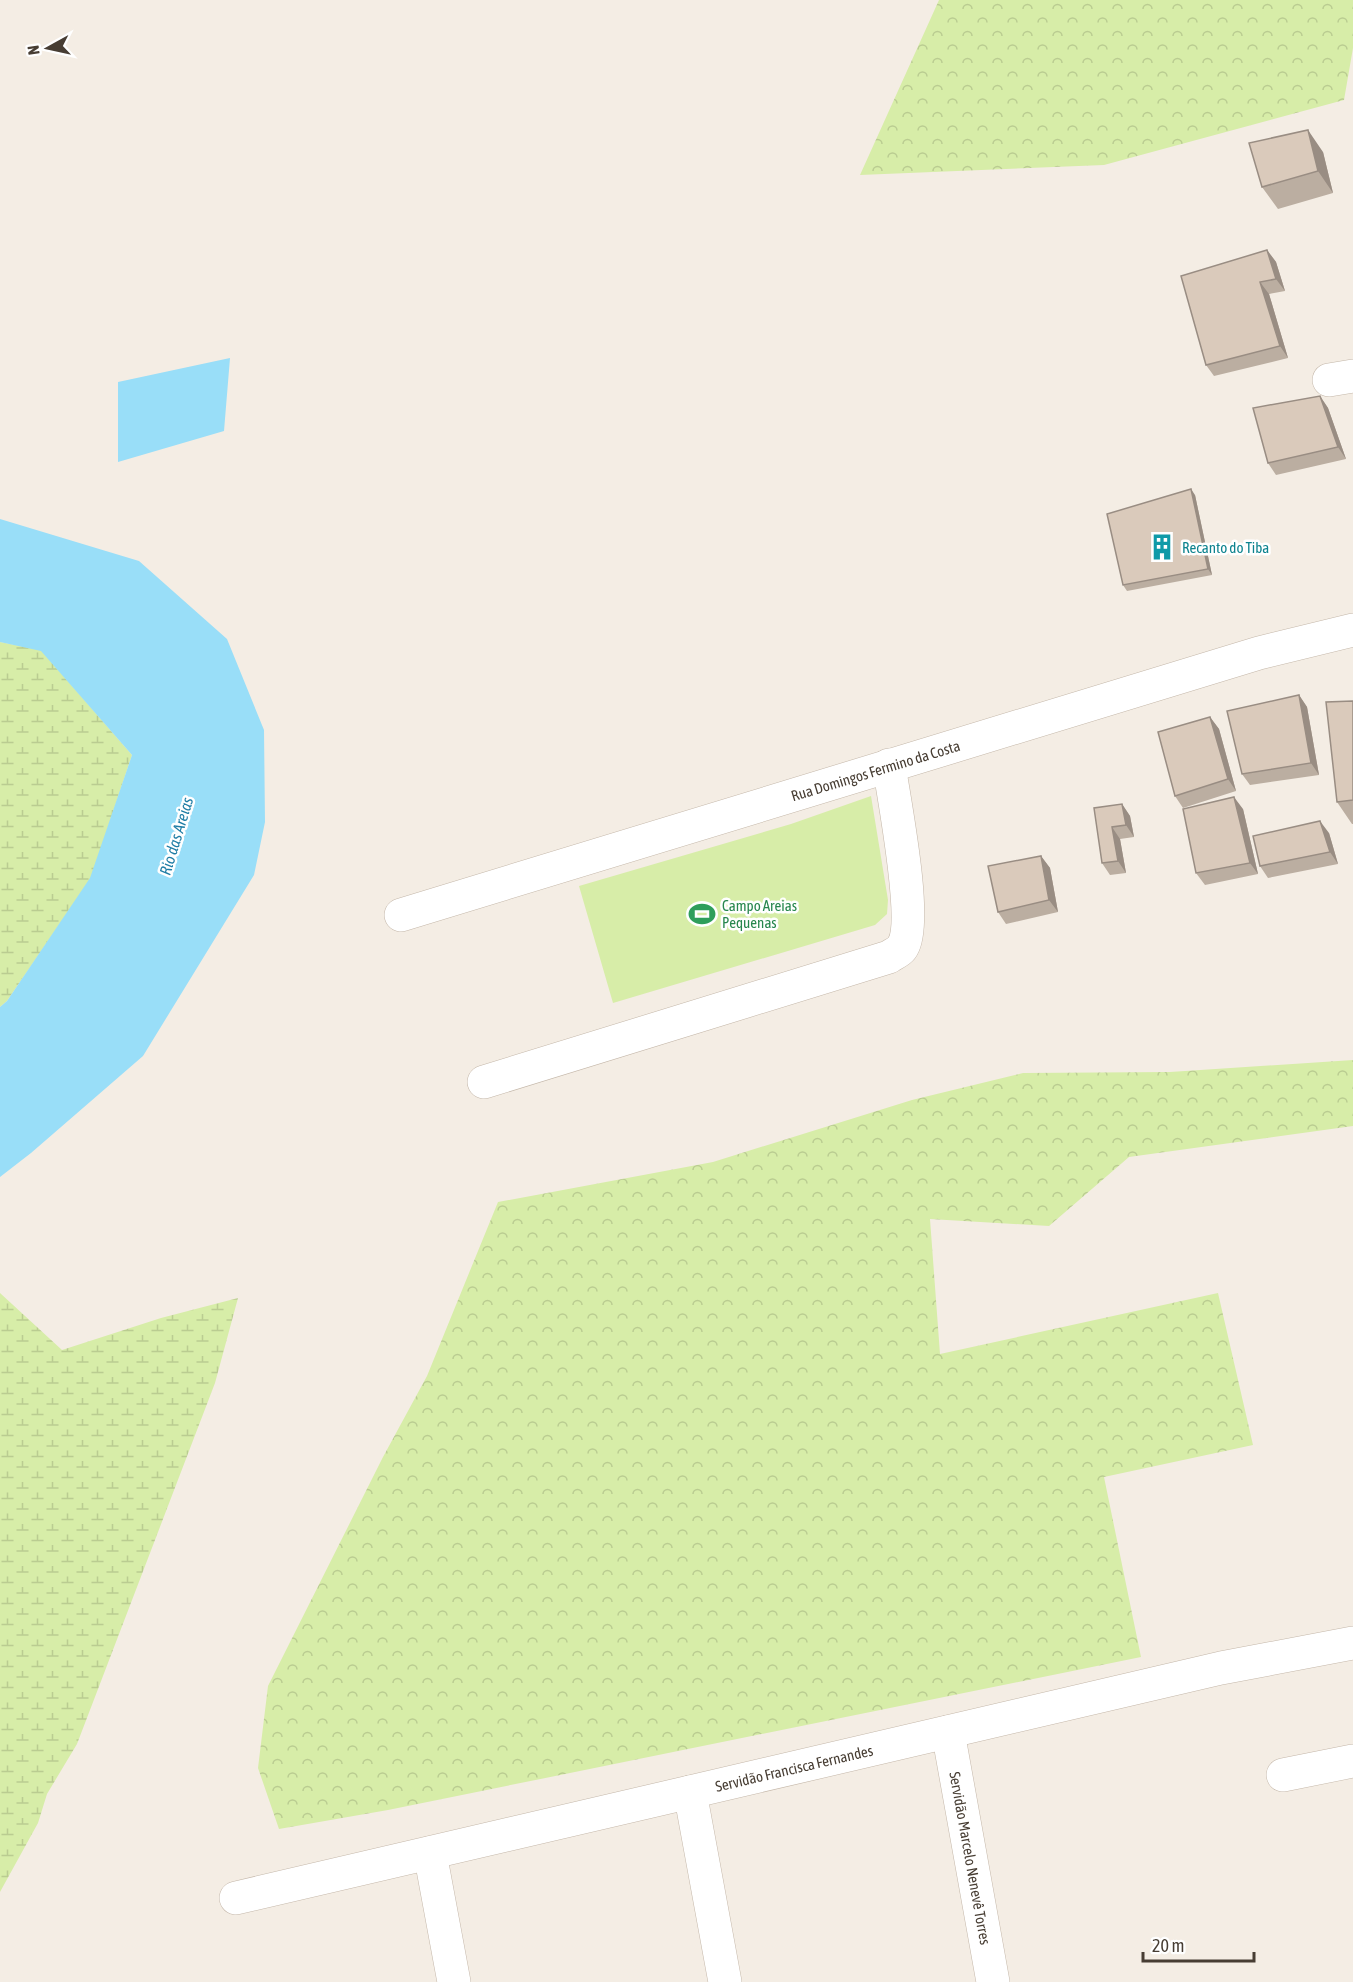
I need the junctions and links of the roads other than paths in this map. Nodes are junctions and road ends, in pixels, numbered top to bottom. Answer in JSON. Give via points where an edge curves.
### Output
{"nodes":[{"id":1,"x":1353,"y":630,"type":"edge"},
{"id":2,"x":889,"y":765,"type":"junction"},
{"id":3,"x":401,"y":915,"type":"dead end"},
{"id":4,"x":484,"y":1082,"type":"dead end"},
{"id":5,"x":1353,"y":1643,"type":"edge"},
{"id":6,"x":948,"y":1731,"type":"junction"},
{"id":7,"x":1353,"y":1761,"type":"edge"},
{"id":8,"x":1283,"y":1775,"type":"dead end"},
{"id":9,"x":690,"y":1792,"type":"junction"},
{"id":10,"x":430,"y":1853,"type":"junction"},
{"id":11,"x":236,"y":1898,"type":"dead end"},
{"id":12,"x":454,"y":1982,"type":"edge"},
{"id":13,"x":725,"y":1982,"type":"edge"},
{"id":14,"x":993,"y":1982,"type":"edge"}],
"edges":[{"from":1,"to":2,"type":"street","name":"Rua Domingos Fermino da Costa","via":[[1258,653]]},
{"from":2,"to":3,"type":"street","name":"Rua Domingos Fermino da Costa"},
{"from":2,"to":4,"type":"street","via":[[908,901],[908,931],[903,948],[889,957]]},
{"from":5,"to":6,"type":"street","name":"Servidão Francisca Fernandes","via":[[1221,1668]]},
{"from":6,"to":9,"type":"street","name":"Servidão Francisca Fernandes"},
{"from":6,"to":14,"type":"street","name":"Servidão Marcelo Nenevê Torres"},
{"from":7,"to":8,"type":"street"},
{"from":9,"to":10,"type":"street","name":"Servidão Francisca Fernandes"},
{"from":9,"to":13,"type":"street"},
{"from":10,"to":11,"type":"street","name":"Servidão Francisca Fernandes"},
{"from":10,"to":12,"type":"street"}]}
